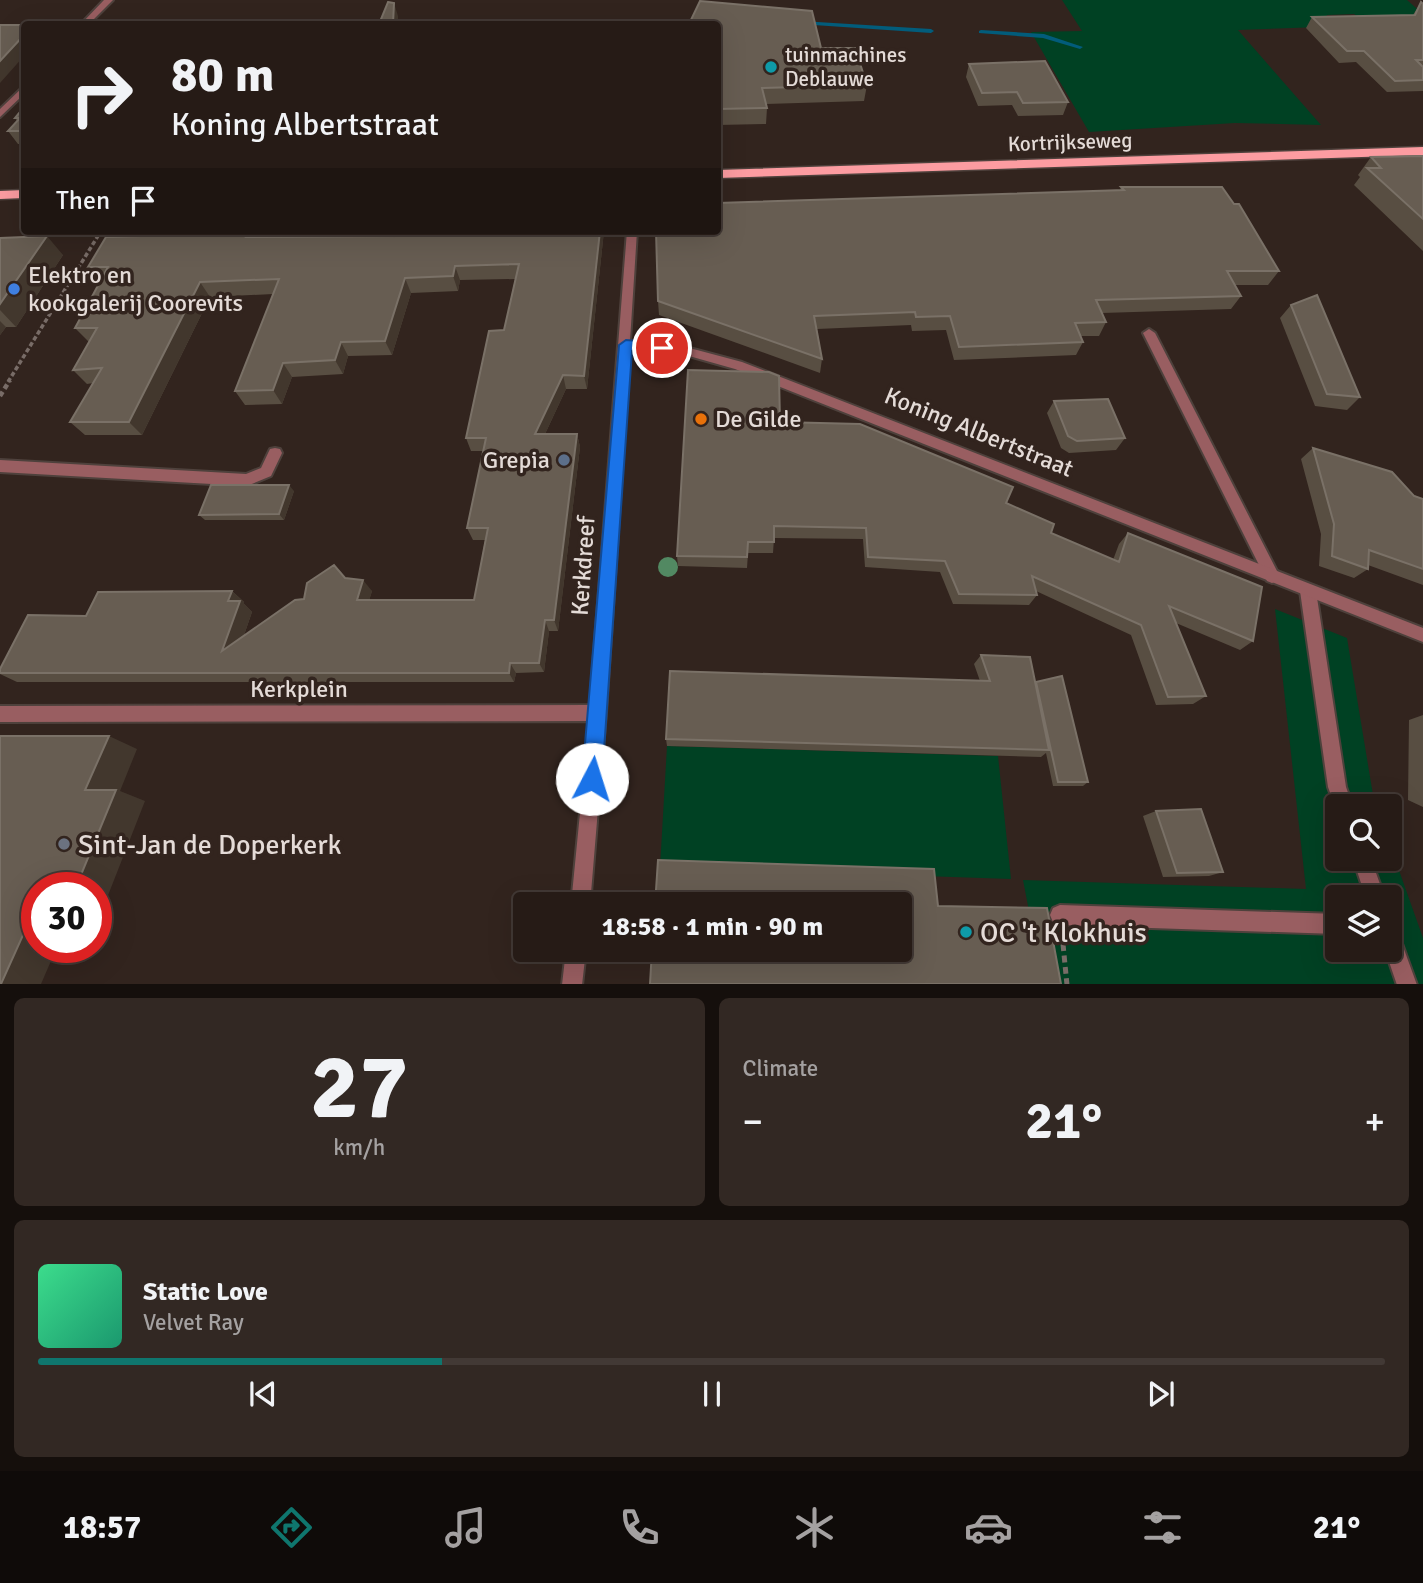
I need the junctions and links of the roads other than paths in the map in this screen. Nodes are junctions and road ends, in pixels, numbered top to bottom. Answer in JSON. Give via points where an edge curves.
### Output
{"nodes":[{"id":1,"x":109,"y":0,"type":"edge"},
{"id":2,"x":88,"y":21,"type":"edge"},
{"id":3,"x":21,"y":92,"type":"edge"},
{"id":4,"x":0,"y":114,"type":"edge"},
{"id":5,"x":1423,"y":151,"type":"edge"},
{"id":6,"x":721,"y":174,"type":"edge"},
{"id":7,"x":21,"y":194,"type":"edge"},
{"id":8,"x":0,"y":195,"type":"edge"},
{"id":9,"x":632,"y":235,"type":"edge"},
{"id":10,"x":1149,"y":333,"type":"dead end"},
{"id":11,"x":626,"y":345,"type":"junction"},
{"id":12,"x":275,"y":453,"type":"dead end"},
{"id":13,"x":0,"y":466,"type":"edge"},
{"id":14,"x":1272,"y":576,"type":"junction"},
{"id":15,"x":1308,"y":591,"type":"junction"},
{"id":16,"x":1423,"y":635,"type":"edge"},
{"id":17,"x":598,"y":713,"type":"junction"},
{"id":18,"x":0,"y":714,"type":"edge"},
{"id":19,"x":1339,"y":794,"type":"edge"},
{"id":20,"x":581,"y":892,"type":"edge"},
{"id":21,"x":1060,"y":915,"type":"road end"},
{"id":22,"x":1325,"y":924,"type":"edge"},
{"id":23,"x":575,"y":962,"type":"edge"},
{"id":24,"x":1399,"y":962,"type":"edge"},
{"id":25,"x":572,"y":984,"type":"edge"},
{"id":26,"x":1407,"y":984,"type":"edge"}],
"edges":[{"from":1,"to":2,"type":"street"},
{"from":3,"to":4,"type":"street"},
{"from":5,"to":6,"type":"main road","name":"Kortrijkseweg"},
{"from":7,"to":8,"type":"main road"},
{"from":9,"to":11,"type":"street","name":"Kerkdreef"},
{"from":10,"to":14,"type":"street"},
{"from":11,"to":14,"type":"street","name":"Koning Albertstraat","via":[[682,350],[738,365]]},
{"from":11,"to":17,"type":"street","name":"Kerkdreef"},
{"from":12,"to":13,"type":"street","via":[[266,472],[247,480]]},
{"from":14,"to":15,"type":"street","name":"Koning Albertstraat"},
{"from":15,"to":16,"type":"street","name":"Koning Albertstraat"},
{"from":15,"to":19,"type":"street"},
{"from":17,"to":18,"type":"street","name":"Kerkplein"},
{"from":17,"to":20,"type":"street","name":"Kerkdreef"},
{"from":21,"to":22,"type":"street"},
{"from":23,"to":25,"type":"street"},
{"from":24,"to":26,"type":"street"}]}
